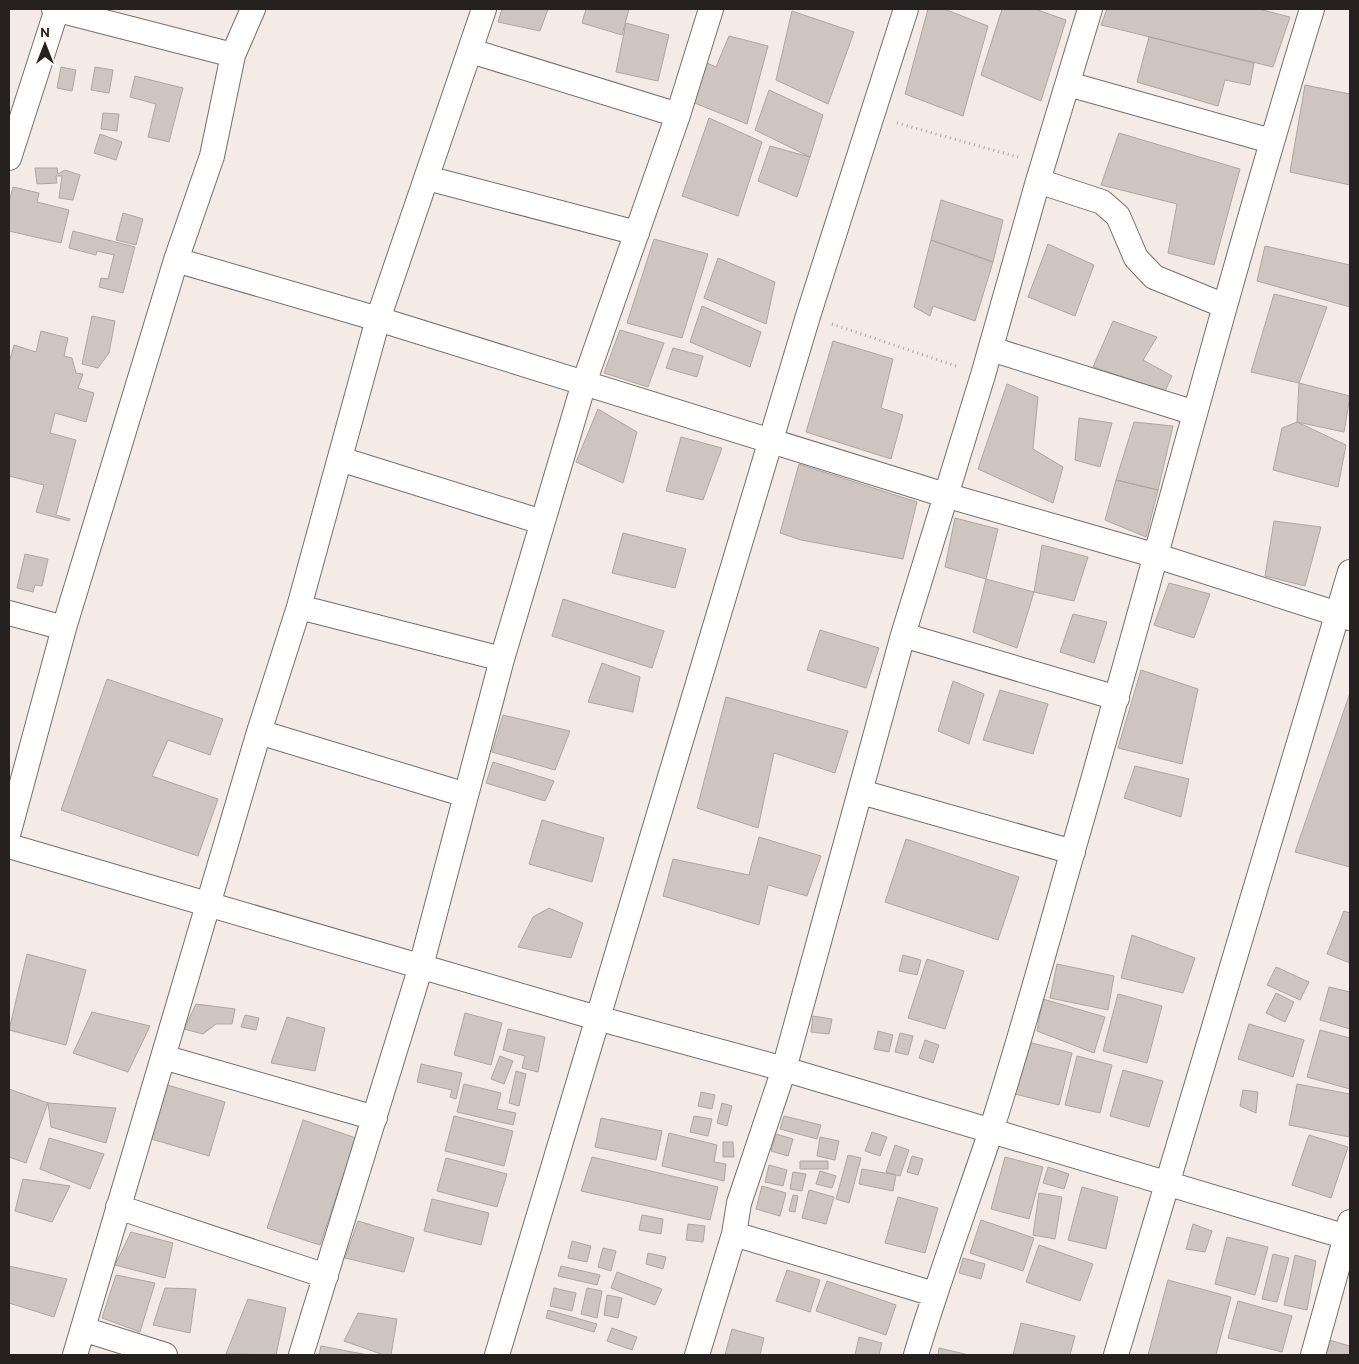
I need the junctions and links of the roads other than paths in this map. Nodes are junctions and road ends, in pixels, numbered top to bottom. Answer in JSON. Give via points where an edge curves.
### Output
{"nodes":[{"id":1,"x":56,"y":9,"type":"edge"},
{"id":2,"x":253,"y":9,"type":"edge"},
{"id":3,"x":484,"y":9,"type":"edge"},
{"id":4,"x":711,"y":9,"type":"edge"},
{"id":5,"x":906,"y":9,"type":"edge"},
{"id":6,"x":1090,"y":9,"type":"edge"},
{"id":7,"x":1312,"y":9,"type":"edge"},
{"id":8,"x":472,"y":51,"type":"junction"},
{"id":9,"x":233,"y":55,"type":"junction"},
{"id":10,"x":1068,"y":84,"type":"junction"},
{"id":11,"x":678,"y":115,"type":"junction"},
{"id":12,"x":1271,"y":141,"type":"junction"},
{"id":13,"x":9,"y":158,"type":"edge"},
{"id":14,"x":1040,"y":172,"type":"junction"},
{"id":15,"x":427,"y":178,"type":"junction"},
{"id":16,"x":636,"y":233,"type":"junction"},
{"id":17,"x":176,"y":260,"type":"junction"},
{"id":18,"x":1225,"y":306,"type":"junction"},
{"id":19,"x":378,"y":319,"type":"junction"},
{"id":20,"x":991,"y":349,"type":"junction"},
{"id":21,"x":584,"y":382,"type":"junction"},
{"id":22,"x":1195,"y":414,"type":"junction"},
{"id":23,"x":772,"y":442,"type":"junction"},
{"id":24,"x":340,"y":459,"type":"junction"},
{"id":25,"x":945,"y":495,"type":"junction"},
{"id":26,"x":542,"y":522,"type":"junction"},
{"id":27,"x":1157,"y":556,"type":"junction"},
{"id":28,"x":1350,"y":572,"type":"edge"},
{"id":29,"x":299,"y":607,"type":"junction"},
{"id":30,"x":9,"y":613,"type":"edge"},
{"id":31,"x":1344,"y":616,"type":"edge"},
{"id":32,"x":64,"y":628,"type":"junction"},
{"id":33,"x":903,"y":635,"type":"junction"},
{"id":34,"x":502,"y":659,"type":"junction"},
{"id":35,"x":1117,"y":698,"type":"junction"},
{"id":36,"x":259,"y":732,"type":"junction"},
{"id":37,"x":861,"y":792,"type":"junction"},
{"id":38,"x":466,"y":795,"type":"junction"},
{"id":39,"x":9,"y":831,"type":"edge"},
{"id":40,"x":9,"y":846,"type":"edge"},
{"id":41,"x":1072,"y":852,"type":"junction"},
{"id":42,"x":208,"y":904,"type":"junction"},
{"id":43,"x":421,"y":966,"type":"junction"},
{"id":44,"x":596,"y":1018,"type":"junction"},
{"id":45,"x":163,"y":1057,"type":"junction"},
{"id":46,"x":784,"y":1069,"type":"junction"},
{"id":47,"x":375,"y":1118,"type":"junction"},
{"id":48,"x":990,"y":1133,"type":"junction"},
{"id":49,"x":1166,"y":1184,"type":"junction"},
{"id":50,"x":118,"y":1207,"type":"junction"},
{"id":51,"x":1349,"y":1232,"type":"edge"},
{"id":52,"x":734,"y":1234,"type":"junction"},
{"id":53,"x":326,"y":1276,"type":"junction"},
{"id":54,"x":934,"y":1294,"type":"junction"},
{"id":55,"x":83,"y":1329,"type":"junction"},
{"id":56,"x":75,"y":1355,"type":"edge"},
{"id":57,"x":165,"y":1355,"type":"edge"},
{"id":58,"x":301,"y":1355,"type":"edge"},
{"id":59,"x":497,"y":1355,"type":"edge"},
{"id":60,"x":698,"y":1355,"type":"edge"},
{"id":61,"x":916,"y":1355,"type":"edge"},
{"id":62,"x":1116,"y":1355,"type":"edge"},
{"id":63,"x":1313,"y":1355,"type":"edge"}],
"edges":[{"from":1,"to":9,"type":"street"},
{"from":1,"to":13,"type":"street"},
{"from":2,"to":9,"type":"street"},
{"from":3,"to":8,"type":"street"},
{"from":4,"to":11,"type":"street"},
{"from":5,"to":23,"type":"street","via":[[808,316]]},
{"from":6,"to":10,"type":"street"},
{"from":7,"to":12,"type":"street"},
{"from":8,"to":11,"type":"street"},
{"from":8,"to":15,"type":"street"},
{"from":9,"to":17,"type":"street","via":[[212,156]]},
{"from":10,"to":12,"type":"street"},
{"from":10,"to":14,"type":"street"},
{"from":11,"to":16,"type":"street"},
{"from":12,"to":18,"type":"street"},
{"from":14,"to":18,"type":"street","via":[[1102,202],[1118,216],[1136,258],[1154,277]]},
{"from":14,"to":20,"type":"street"},
{"from":15,"to":16,"type":"street"},
{"from":15,"to":19,"type":"street"},
{"from":16,"to":21,"type":"street"},
{"from":17,"to":19,"type":"street"},
{"from":17,"to":32,"type":"street"},
{"from":18,"to":22,"type":"street"},
{"from":19,"to":21,"type":"street"},
{"from":19,"to":24,"type":"street"},
{"from":20,"to":22,"type":"street"},
{"from":20,"to":25,"type":"street"},
{"from":21,"to":23,"type":"street"},
{"from":21,"to":26,"type":"street"},
{"from":22,"to":27,"type":"street"},
{"from":23,"to":25,"type":"street"},
{"from":23,"to":44,"type":"street"},
{"from":24,"to":26,"type":"street"},
{"from":24,"to":29,"type":"street"},
{"from":25,"to":27,"type":"street"},
{"from":25,"to":33,"type":"street"},
{"from":26,"to":34,"type":"street"},
{"from":27,"to":31,"type":"street"},
{"from":27,"to":35,"type":"street"},
{"from":28,"to":31,"type":"street"},
{"from":29,"to":34,"type":"street"},
{"from":29,"to":36,"type":"street"},
{"from":30,"to":32,"type":"street"},
{"from":31,"to":49,"type":"street"},
{"from":32,"to":39,"type":"street"},
{"from":33,"to":35,"type":"street"},
{"from":33,"to":37,"type":"street"},
{"from":34,"to":38,"type":"street"},
{"from":35,"to":41,"type":"street"},
{"from":36,"to":38,"type":"street"},
{"from":36,"to":42,"type":"street"},
{"from":37,"to":41,"type":"street"},
{"from":37,"to":46,"type":"street"},
{"from":38,"to":43,"type":"street"},
{"from":40,"to":42,"type":"street"},
{"from":41,"to":48,"type":"street"},
{"from":42,"to":43,"type":"street"},
{"from":42,"to":45,"type":"street"},
{"from":43,"to":44,"type":"street"},
{"from":43,"to":47,"type":"street"},
{"from":44,"to":46,"type":"street"},
{"from":44,"to":59,"type":"street"},
{"from":45,"to":47,"type":"street"},
{"from":45,"to":50,"type":"street"},
{"from":46,"to":48,"type":"street"},
{"from":46,"to":52,"type":"street","via":[[739,1202]]},
{"from":47,"to":53,"type":"street"},
{"from":48,"to":49,"type":"street"},
{"from":48,"to":54,"type":"street"},
{"from":49,"to":51,"type":"street"},
{"from":49,"to":62,"type":"street"},
{"from":50,"to":53,"type":"street"},
{"from":50,"to":55,"type":"street"},
{"from":51,"to":63,"type":"street"},
{"from":52,"to":54,"type":"street"},
{"from":52,"to":60,"type":"street"},
{"from":53,"to":58,"type":"street"},
{"from":54,"to":61,"type":"street"},
{"from":55,"to":56,"type":"street"},
{"from":55,"to":57,"type":"street"}]}
